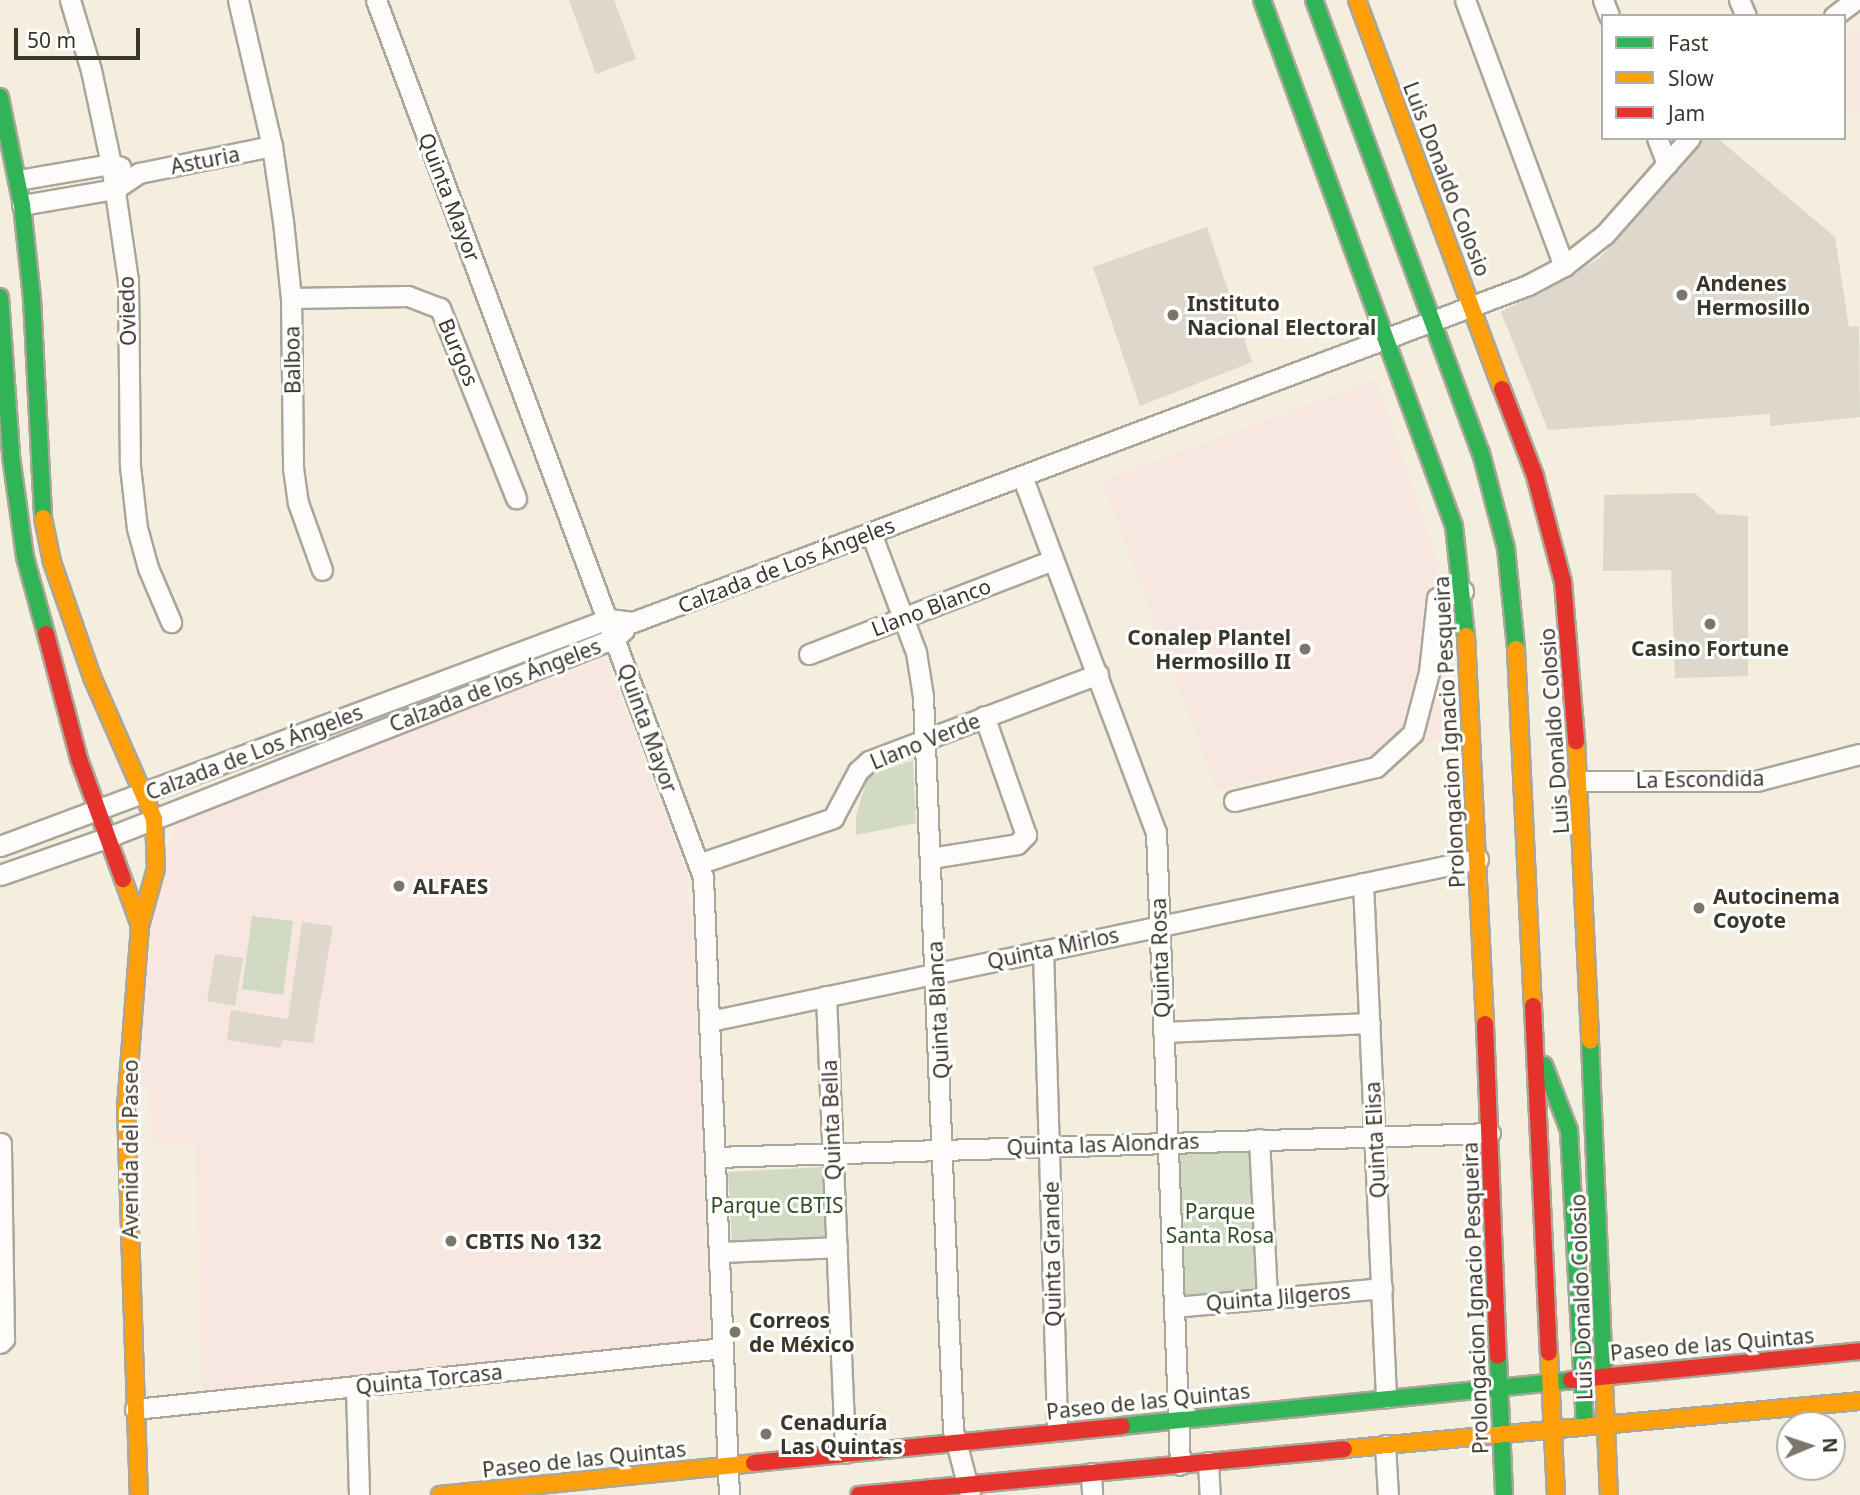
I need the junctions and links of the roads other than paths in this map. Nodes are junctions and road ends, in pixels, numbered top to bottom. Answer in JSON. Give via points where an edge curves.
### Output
{"nodes":[{"id":1,"x":70,"y":0,"type":"edge"},
{"id":2,"x":238,"y":0,"type":"edge"},
{"id":3,"x":376,"y":0,"type":"edge"},
{"id":4,"x":1262,"y":0,"type":"edge"},
{"id":5,"x":1314,"y":0,"type":"edge"},
{"id":6,"x":1357,"y":0,"type":"edge"},
{"id":7,"x":1465,"y":0,"type":"edge"},
{"id":8,"x":1855,"y":0,"type":"edge"},
{"id":9,"x":1837,"y":14,"type":"edge"},
{"id":10,"x":1,"y":102,"type":"edge"},
{"id":11,"x":1658,"y":140,"type":"edge"},
{"id":12,"x":1688,"y":140,"type":"edge"},
{"id":13,"x":272,"y":146,"type":"junction"},
{"id":14,"x":111,"y":164,"type":"junction"},
{"id":15,"x":1667,"y":164,"type":"junction"},
{"id":16,"x":139,"y":173,"type":"junction"},
{"id":17,"x":18,"y":180,"type":"junction"},
{"id":18,"x":115,"y":189,"type":"junction"},
{"id":19,"x":22,"y":205,"type":"junction"},
{"id":20,"x":1564,"y":266,"type":"junction"},
{"id":21,"x":0,"y":297,"type":"edge"},
{"id":22,"x":291,"y":298,"type":"junction"},
{"id":23,"x":1473,"y":307,"type":"junction"},
{"id":24,"x":1433,"y":321,"type":"junction"},
{"id":25,"x":33,"y":334,"type":"junction"},
{"id":26,"x":3,"y":335,"type":"junction"},
{"id":27,"x":1389,"y":338,"type":"junction"},
{"id":28,"x":1022,"y":476,"type":"junction"},
{"id":29,"x":516,"y":498,"type":"dead end"},
{"id":30,"x":871,"y":533,"type":"junction"},
{"id":31,"x":1053,"y":560,"type":"junction"},
{"id":32,"x":322,"y":570,"type":"dead end"},
{"id":33,"x":1464,"y":591,"type":"junction"},
{"id":34,"x":903,"y":618,"type":"junction"},
{"id":35,"x":608,"y":619,"type":"junction"},
{"id":36,"x":171,"y":622,"type":"dead end"},
{"id":37,"x":633,"y":622,"type":"junction"},
{"id":38,"x":615,"y":639,"type":"junction"},
{"id":39,"x":809,"y":654,"type":"dead end"},
{"id":40,"x":1098,"y":674,"type":"junction"},
{"id":41,"x":984,"y":716,"type":"junction"},
{"id":42,"x":926,"y":737,"type":"junction"},
{"id":43,"x":1860,"y":754,"type":"edge"},
{"id":44,"x":1579,"y":781,"type":"junction"},
{"id":45,"x":145,"y":793,"type":"junction"},
{"id":46,"x":1234,"y":801,"type":"dead end"},
{"id":47,"x":97,"y":811,"type":"junction"},
{"id":48,"x":154,"y":819,"type":"junction"},
{"id":49,"x":106,"y":838,"type":"junction"},
{"id":50,"x":0,"y":846,"type":"edge"},
{"id":51,"x":931,"y":858,"type":"junction"},
{"id":52,"x":1478,"y":859,"type":"junction"},
{"id":53,"x":698,"y":864,"type":"junction"},
{"id":54,"x":0,"y":875,"type":"edge"},
{"id":55,"x":1363,"y":883,"type":"junction"},
{"id":56,"x":140,"y":926,"type":"junction"},
{"id":57,"x":1159,"y":926,"type":"junction"},
{"id":58,"x":1043,"y":951,"type":"junction"},
{"id":59,"x":937,"y":971,"type":"junction"},
{"id":60,"x":826,"y":996,"type":"junction"},
{"id":61,"x":710,"y":1021,"type":"junction"},
{"id":62,"x":1370,"y":1023,"type":"junction"},
{"id":63,"x":1163,"y":1032,"type":"junction"},
{"id":64,"x":1536,"y":1048,"type":"junction"},
{"id":65,"x":1490,"y":1132,"type":"junction"},
{"id":66,"x":1375,"y":1135,"type":"junction"},
{"id":67,"x":1259,"y":1139,"type":"junction"},
{"id":68,"x":1167,"y":1142,"type":"junction"},
{"id":69,"x":1,"y":1143,"type":"edge"},
{"id":70,"x":1050,"y":1146,"type":"junction"},
{"id":71,"x":944,"y":1149,"type":"junction"},
{"id":72,"x":833,"y":1153,"type":"junction"},
{"id":73,"x":715,"y":1157,"type":"junction"},
{"id":74,"x":837,"y":1247,"type":"junction"},
{"id":75,"x":719,"y":1252,"type":"junction"},
{"id":76,"x":1381,"y":1288,"type":"junction"},
{"id":77,"x":1267,"y":1298,"type":"junction"},
{"id":78,"x":1174,"y":1307,"type":"junction"},
{"id":79,"x":0,"y":1343,"type":"edge"},
{"id":80,"x":723,"y":1348,"type":"junction"},
{"id":81,"x":1860,"y":1351,"type":"edge"},
{"id":82,"x":1605,"y":1375,"type":"junction"},
{"id":83,"x":1582,"y":1377,"type":"junction"},
{"id":84,"x":1550,"y":1381,"type":"junction"},
{"id":85,"x":1500,"y":1386,"type":"junction"},
{"id":86,"x":356,"y":1387,"type":"junction"},
{"id":87,"x":1387,"y":1397,"type":"junction"},
{"id":88,"x":1860,"y":1401,"type":"edge"},
{"id":89,"x":135,"y":1409,"type":"junction"},
{"id":90,"x":1178,"y":1419,"type":"junction"},
{"id":91,"x":1606,"y":1424,"type":"junction"},
{"id":92,"x":1585,"y":1426,"type":"junction"},
{"id":93,"x":1552,"y":1430,"type":"junction"},
{"id":94,"x":1056,"y":1432,"type":"junction"},
{"id":95,"x":1501,"y":1434,"type":"junction"},
{"id":96,"x":956,"y":1442,"type":"junction"},
{"id":97,"x":1385,"y":1445,"type":"junction"},
{"id":98,"x":845,"y":1453,"type":"junction"},
{"id":99,"x":1208,"y":1462,"type":"junction"},
{"id":100,"x":728,"y":1465,"type":"junction"},
{"id":101,"x":1180,"y":1465,"type":"junction"},
{"id":102,"x":1091,"y":1473,"type":"junction"},
{"id":103,"x":969,"y":1490,"type":"edge"},
{"id":104,"x":138,"y":1495,"type":"edge"},
{"id":105,"x":359,"y":1495,"type":"edge"},
{"id":106,"x":440,"y":1495,"type":"edge"},
{"id":107,"x":729,"y":1495,"type":"edge"},
{"id":108,"x":859,"y":1495,"type":"edge"},
{"id":109,"x":1092,"y":1495,"type":"edge"},
{"id":110,"x":1210,"y":1495,"type":"edge"},
{"id":111,"x":1388,"y":1495,"type":"edge"},
{"id":112,"x":1504,"y":1495,"type":"edge"},
{"id":113,"x":1556,"y":1495,"type":"edge"},
{"id":114,"x":1609,"y":1495,"type":"edge"}],
"edges":[{"from":1,"to":14,"type":"street","name":"Oviedo"},
{"from":2,"to":13,"type":"street","name":"Balboa"},
{"from":3,"to":35,"type":"street","name":"Quinta Mayor"},
{"from":4,"to":27,"type":"main road","name":"Prolongacion Ignacio Pesqueira"},
{"from":5,"to":24,"type":"main road","name":"Luis Donaldo Colosio"},
{"from":6,"to":23,"type":"main road","name":"Luis Donaldo Colosio"},
{"from":7,"to":20,"type":"street"},
{"from":8,"to":9,"type":"street"},
{"from":10,"to":17,"type":"main road"},
{"from":11,"to":15,"type":"street"},
{"from":12,"to":15,"type":"street","name":"Calzada de Los Ángeles"},
{"from":13,"to":16,"type":"street","name":"Asturia"},
{"from":13,"to":22,"type":"street","name":"Balboa"},
{"from":14,"to":16,"type":"street","name":"Asturia"},
{"from":14,"to":17,"type":"street","name":"Asturia"},
{"from":14,"to":18,"type":"street","name":"Oviedo"},
{"from":15,"to":20,"type":"street","name":"Calzada de Los Ángeles","via":[[1605,234]]},
{"from":16,"to":18,"type":"street","name":"Asturia"},
{"from":17,"to":19,"type":"main road"},
{"from":18,"to":19,"type":"street","name":"Asturia"},
{"from":18,"to":36,"type":"street","name":"Oviedo","via":[[128,280],[130,466],[137,528]]},
{"from":19,"to":25,"type":"main road"},
{"from":20,"to":23,"type":"street","name":"Calzada de Los Ángeles"},
{"from":21,"to":26,"type":"main road","name":"Avenida del Paseo"},
{"from":22,"to":29,"type":"street","name":"Burgos","via":[[408,296],[440,308]]},
{"from":22,"to":32,"type":"street","name":"Balboa","via":[[293,468],[306,534]]},
{"from":23,"to":24,"type":"street","name":"Calzada de Los Ángeles"},
{"from":23,"to":44,"type":"main road","name":"Luis Donaldo Colosio","via":[[1551,527],[1570,634]]},
{"from":24,"to":27,"type":"street","name":"Calzada de Los Ángeles"},
{"from":24,"to":64,"type":"main road","name":"Luis Donaldo Colosio","via":[[1489,479],[1506,548],[1514,613]]},
{"from":25,"to":26,"type":"main road"},
{"from":25,"to":45,"type":"main road","via":[[40,501],[52,562],[92,677]]},
{"from":26,"to":47,"type":"main road","name":"Avenida del Paseo","via":[[11,456],[25,557]]},
{"from":27,"to":28,"type":"street","name":"Calzada de Los Ángeles"},
{"from":27,"to":33,"type":"main road","name":"Prolongacion Ignacio Pesqueira","via":[[1445,493]]},
{"from":28,"to":30,"type":"street","name":"Calzada de Los Ángeles"},
{"from":28,"to":31,"type":"street","name":"Quinta Rosa"},
{"from":30,"to":34,"type":"street","name":"Quinta Blanca"},
{"from":30,"to":37,"type":"street","name":"Calzada de Los Ángeles"},
{"from":31,"to":34,"type":"street","name":"Llano Blanco"},
{"from":31,"to":40,"type":"street","name":"Quinta Rosa"},
{"from":33,"to":46,"type":"street","via":[[1437,598],[1429,672],[1413,733],[1376,767]]},
{"from":33,"to":52,"type":"main road","name":"Prolongacion Ignacio Pesqueira"},
{"from":34,"to":39,"type":"street","name":"Llano Blanco"},
{"from":34,"to":42,"type":"street","name":"Quinta Blanca","via":[[916,652]]},
{"from":35,"to":37,"type":"street","name":"Calzada de Los Ángeles"},
{"from":35,"to":38,"type":"street","name":"Quinta Mayor"},
{"from":35,"to":45,"type":"street","name":"Calzada de Los Ángeles"},
{"from":37,"to":38,"type":"street","name":"Calzada de los Ángeles"},
{"from":38,"to":48,"type":"street","name":"Calzada de los Ángeles"},
{"from":38,"to":53,"type":"street","name":"Quinta Mayor"},
{"from":40,"to":41,"type":"street","name":"Llano Verde"},
{"from":40,"to":57,"type":"street","name":"Quinta Rosa","via":[[1153,819]]},
{"from":41,"to":42,"type":"street","name":"Llano Verde"},
{"from":41,"to":51,"type":"street","via":[[1026,835],[1017,844]]},
{"from":42,"to":51,"type":"street","name":"Quinta Blanca"},
{"from":42,"to":53,"type":"street","name":"Llano Verde","via":[[863,765],[833,818]]},
{"from":43,"to":44,"type":"street","name":"La Escondida","via":[[1756,781]]},
{"from":44,"to":82,"type":"main road","name":"Luis Donaldo Colosio"},
{"from":45,"to":47,"type":"street","name":"Calzada de Los Ángeles"},
{"from":45,"to":48,"type":"main road"},
{"from":47,"to":49,"type":"main road","name":"Avenida del Paseo"},
{"from":47,"to":50,"type":"street"},
{"from":48,"to":49,"type":"street","name":"Calzada de los Ángeles"},
{"from":48,"to":56,"type":"main road","via":[[156,868]]},
{"from":49,"to":54,"type":"street","name":"Calzada de los Ángeles"},
{"from":49,"to":56,"type":"main road","name":"Avenida del Paseo"},
{"from":51,"to":59,"type":"street","name":"Quinta Blanca"},
{"from":52,"to":55,"type":"street","name":"Quinta Mirlos"},
{"from":52,"to":65,"type":"main road","name":"Prolongacion Ignacio Pesqueira"},
{"from":53,"to":61,"type":"street","name":"Quinta Mayor","via":[[705,889]]},
{"from":55,"to":57,"type":"street","name":"Quinta Mirlos"},
{"from":55,"to":62,"type":"street","name":"Quinta Elisa"},
{"from":56,"to":89,"type":"main road","name":"Avenida del Paseo","via":[[126,1108]]},
{"from":57,"to":58,"type":"street","name":"Quinta Mirlos"},
{"from":57,"to":63,"type":"street","name":"Quinta Rosa"},
{"from":58,"to":59,"type":"street","name":"Quinta Mirlos"},
{"from":58,"to":70,"type":"street","name":"Quinta Grande"},
{"from":59,"to":60,"type":"street","name":"Quinta Mirlos"},
{"from":59,"to":71,"type":"street","name":"Quinta Blanca"},
{"from":60,"to":61,"type":"street","name":"Quinta Mirlos"},
{"from":60,"to":72,"type":"street","name":"Quinta Bella"},
{"from":61,"to":73,"type":"street","name":"Quinta Mayor"},
{"from":62,"to":63,"type":"street"},
{"from":62,"to":66,"type":"street","name":"Quinta Elisa"},
{"from":63,"to":68,"type":"street","name":"Quinta Rosa"},
{"from":64,"to":83,"type":"main road","via":[[1569,1129]]},
{"from":64,"to":84,"type":"main road","name":"Luis Donaldo Colosio"},
{"from":65,"to":66,"type":"street","name":"Quinta las Alondras"},
{"from":65,"to":85,"type":"main road","name":"Prolongacion Ignacio Pesqueira"},
{"from":66,"to":67,"type":"street","name":"Quinta las Alondras"},
{"from":66,"to":76,"type":"street","name":"Quinta Elisa"},
{"from":67,"to":68,"type":"street","name":"Quinta las Alondras"},
{"from":67,"to":77,"type":"street"},
{"from":68,"to":70,"type":"street","name":"Quinta las Alondras"},
{"from":68,"to":78,"type":"street","name":"Quinta Rosa"},
{"from":69,"to":79,"type":"street","via":[[4,1339]]},
{"from":70,"to":71,"type":"street","name":"Quinta las Alondras"},
{"from":70,"to":94,"type":"street","name":"Quinta Grande"},
{"from":71,"to":72,"type":"street","name":"Quinta las Alondras"},
{"from":71,"to":96,"type":"street","name":"Quinta Blanca"},
{"from":72,"to":73,"type":"street","name":"Quinta las Alondras"},
{"from":72,"to":74,"type":"street","name":"Quinta Bella"},
{"from":73,"to":75,"type":"street","name":"Quinta Mayor"},
{"from":74,"to":75,"type":"street"},
{"from":74,"to":98,"type":"street","name":"Quinta Bella"},
{"from":75,"to":80,"type":"street","name":"Quinta Mayor"},
{"from":76,"to":77,"type":"street","name":"Quinta Jilgeros"},
{"from":76,"to":87,"type":"street","name":"Quinta Elisa"},
{"from":77,"to":78,"type":"street","name":"Quinta Jilgeros"},
{"from":78,"to":90,"type":"street","name":"Quinta Rosa"},
{"from":80,"to":86,"type":"street","name":"Quinta Torcasa"},
{"from":80,"to":100,"type":"street","name":"Quinta Mayor"},
{"from":81,"to":82,"type":"main road","name":"Paseo de las Quintas"},
{"from":82,"to":83,"type":"main road","name":"Paseo de las Quintas"},
{"from":82,"to":91,"type":"main road","name":"Luis Donaldo Colosio"},
{"from":83,"to":84,"type":"main road","name":"Paseo de las Quintas"},
{"from":83,"to":92,"type":"main road"},
{"from":84,"to":85,"type":"main road","name":"Paseo de las Quintas"},
{"from":84,"to":93,"type":"main road","name":"Luis Donaldo Colosio"},
{"from":85,"to":87,"type":"main road","name":"Paseo de las Quintas"},
{"from":85,"to":95,"type":"main road","name":"Prolongacion Ignacio Pesqueira"},
{"from":86,"to":89,"type":"street","name":"Quinta Torcasa"},
{"from":86,"to":105,"type":"street"},
{"from":87,"to":90,"type":"main road","name":"Paseo de las Quintas"},
{"from":88,"to":91,"type":"main road"},
{"from":89,"to":104,"type":"main road","name":"Avenida del Paseo"},
{"from":90,"to":94,"type":"main road","name":"Paseo de las Quintas"},
{"from":90,"to":101,"type":"street","name":"Quinta Rosa"},
{"from":91,"to":92,"type":"main road"},
{"from":91,"to":114,"type":"main road","name":"Luis Donaldo Colosio"},
{"from":92,"to":93,"type":"main road"},
{"from":93,"to":95,"type":"main road"},
{"from":93,"to":113,"type":"main road","name":"Luis Donaldo Colosio"},
{"from":94,"to":96,"type":"main road","name":"Paseo de las Quintas"},
{"from":95,"to":97,"type":"main road"},
{"from":95,"to":112,"type":"main road","name":"Prolongacion Ignacio Pesqueira"},
{"from":96,"to":98,"type":"main road","name":"Paseo de las Quintas"},
{"from":96,"to":103,"type":"street","name":"Quinta Blanca"},
{"from":97,"to":99,"type":"main road"},
{"from":97,"to":111,"type":"street"},
{"from":98,"to":100,"type":"main road","name":"Paseo de las Quintas"},
{"from":99,"to":101,"type":"main road"},
{"from":99,"to":110,"type":"street"},
{"from":100,"to":106,"type":"main road","name":"Paseo de las Quintas"},
{"from":100,"to":107,"type":"street","name":"Quinta Mayor"},
{"from":101,"to":102,"type":"main road"},
{"from":102,"to":103,"type":"main road"},
{"from":102,"to":109,"type":"street"},
{"from":103,"to":108,"type":"main road"}]}
